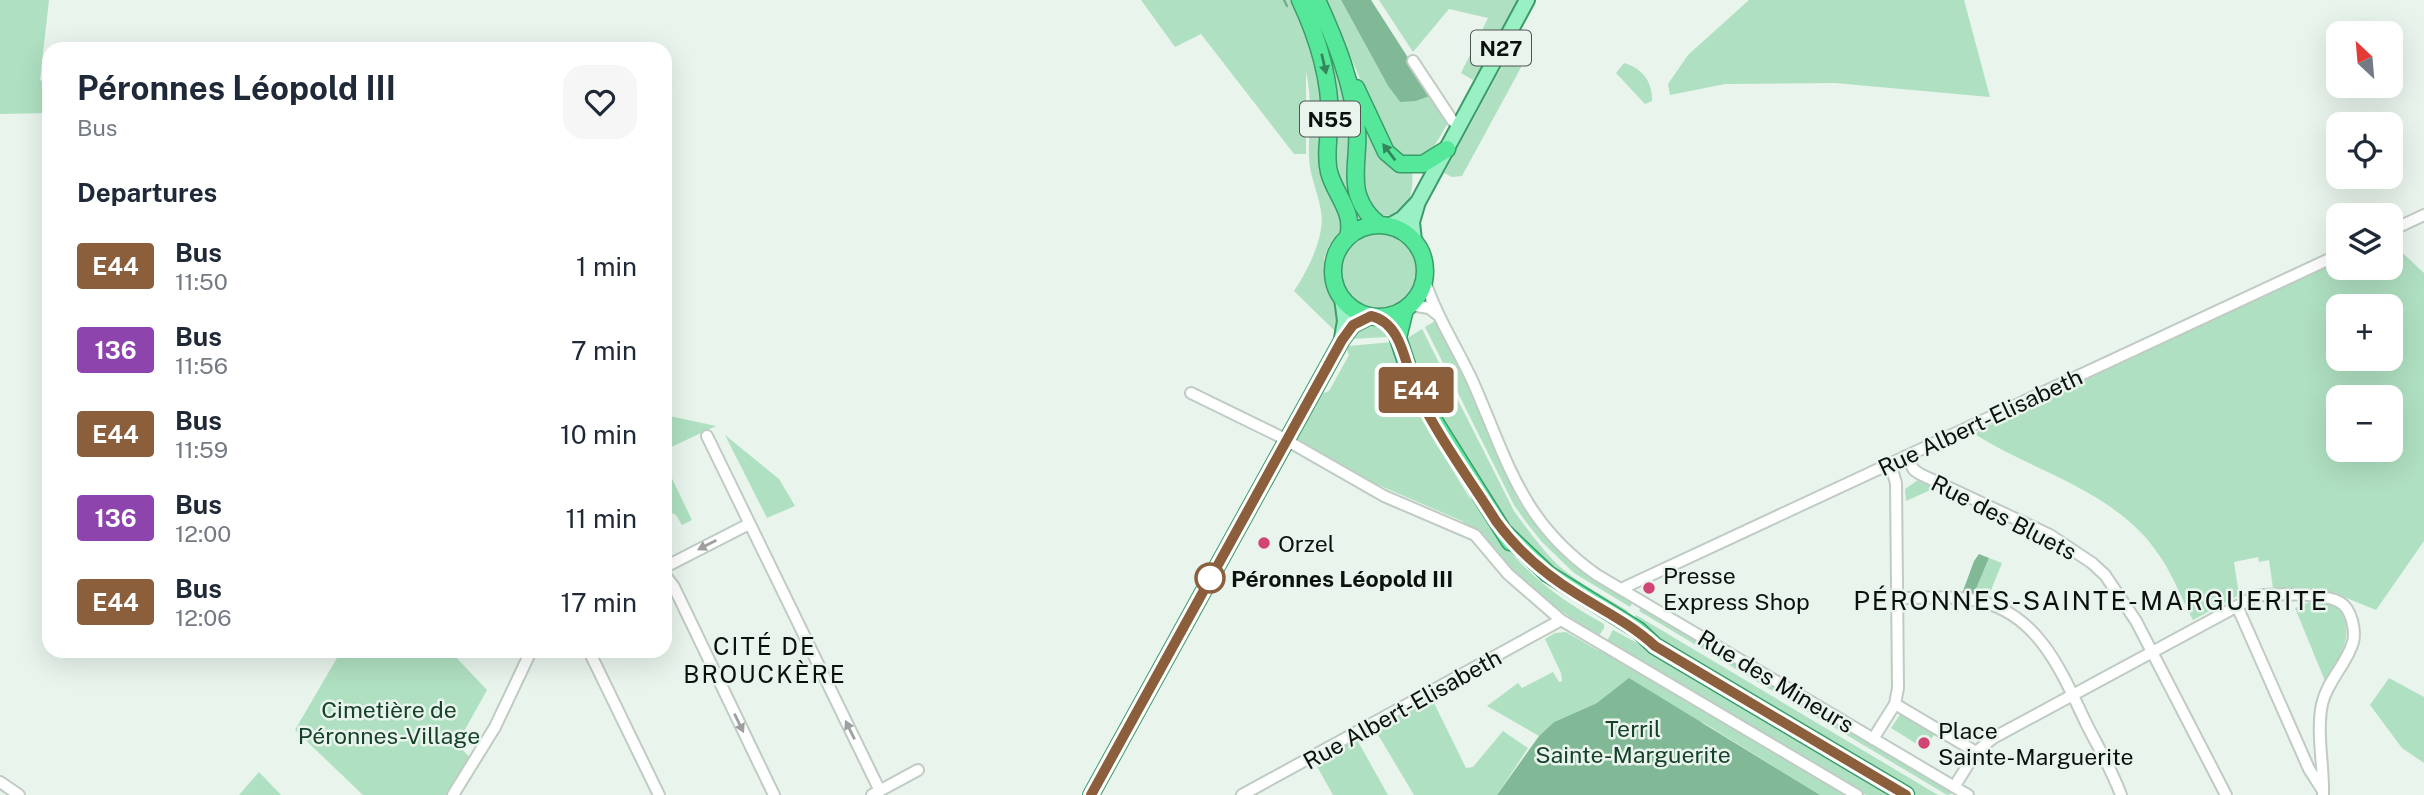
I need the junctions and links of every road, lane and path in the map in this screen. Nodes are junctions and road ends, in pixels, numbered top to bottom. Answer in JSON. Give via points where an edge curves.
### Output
{"nodes":[{"id":1,"x":1300,"y":0,"type":"edge"},
{"id":2,"x":1317,"y":0,"type":"edge"},
{"id":3,"x":1527,"y":0,"type":"edge"},
{"id":4,"x":1413,"y":61,"type":"dead end"},
{"id":5,"x":1349,"y":79,"type":"junction"},
{"id":6,"x":1459,"y":127,"type":"junction"},
{"id":7,"x":1447,"y":149,"type":"junction"},
{"id":8,"x":1418,"y":202,"type":"junction"},
{"id":9,"x":2424,"y":215,"type":"edge"},
{"id":10,"x":2403,"y":225,"type":"edge"},
{"id":11,"x":1385,"y":226,"type":"junction"},
{"id":12,"x":1348,"y":237,"type":"junction"},
{"id":13,"x":1414,"y":241,"type":"junction"},
{"id":14,"x":2326,"y":261,"type":"edge"},
{"id":15,"x":1424,"y":278,"type":"junction"},
{"id":16,"x":1342,"y":298,"type":"junction"},
{"id":17,"x":1408,"y":307,"type":"junction"},
{"id":18,"x":1438,"y":315,"type":"junction"},
{"id":19,"x":1374,"y":316,"type":"junction"},
{"id":20,"x":1398,"y":338,"type":"junction"},
{"id":21,"x":1342,"y":340,"type":"junction"},
{"id":22,"x":1191,"y":393,"type":"dead end"},
{"id":23,"x":707,"y":436,"type":"dead end"},
{"id":24,"x":1286,"y":439,"type":"junction"},
{"id":25,"x":1906,"y":456,"type":"junction"},
{"id":26,"x":1890,"y":463,"type":"junction"},
{"id":27,"x":749,"y":524,"type":"junction"},
{"id":28,"x":672,"y":563,"type":"edge"},
{"id":29,"x":672,"y":584,"type":"edge"},
{"id":30,"x":1621,"y":589,"type":"junction"},
{"id":31,"x":1897,"y":598,"type":"junction"},
{"id":32,"x":2237,"y":606,"type":"junction"},
{"id":33,"x":1561,"y":620,"type":"junction"},
{"id":34,"x":2152,"y":652,"type":"junction"},
{"id":35,"x":528,"y":658,"type":"edge"},
{"id":36,"x":592,"y":658,"type":"edge"},
{"id":37,"x":2073,"y":695,"type":"junction"},
{"id":38,"x":1895,"y":704,"type":"junction"},
{"id":39,"x":1874,"y":739,"type":"junction"},
{"id":40,"x":1976,"y":752,"type":"junction"},
{"id":41,"x":918,"y":770,"type":"dead end"},
{"id":42,"x":0,"y":782,"type":"edge"},
{"id":43,"x":1954,"y":787,"type":"junction"},
{"id":44,"x":876,"y":793,"type":"edge"},
{"id":45,"x":2323,"y":793,"type":"edge"},
{"id":46,"x":19,"y":795,"type":"edge"},
{"id":47,"x":453,"y":795,"type":"edge"},
{"id":48,"x":659,"y":795,"type":"edge"},
{"id":49,"x":774,"y":795,"type":"edge"},
{"id":50,"x":1091,"y":795,"type":"edge"},
{"id":51,"x":1242,"y":795,"type":"edge"},
{"id":52,"x":1857,"y":795,"type":"edge"},
{"id":53,"x":1906,"y":795,"type":"edge"},
{"id":54,"x":1968,"y":795,"type":"edge"},
{"id":55,"x":2121,"y":795,"type":"edge"},
{"id":56,"x":2226,"y":795,"type":"edge"}],
"edges":[{"from":1,"to":12,"type":"highway","number":"N55","one_way":true,"via":[[1325,66],[1329,170],[1351,224]]},
{"from":2,"to":5,"type":"highway","number":"N55"},
{"from":3,"to":6,"type":"main road","number":"N27"},
{"from":4,"to":6,"type":"street"},
{"from":7,"to":5,"type":"highway","one_way":true,"via":[[1414,166],[1390,157],[1361,94]]},
{"from":5,"to":11,"type":"highway","number":"N55","via":[[1357,130],[1358,196],[1372,219]]},
{"from":6,"to":7,"type":"main road","number":"N27"},
{"from":7,"to":8,"type":"main road","number":"N27"},
{"from":8,"to":11,"type":"main road","number":"N27","via":[[1402,219]]},
{"from":8,"to":13,"type":"main road","number":"N27","via":[[1412,222]]},
{"from":9,"to":10,"type":"street"},
{"from":11,"to":12,"type":"highway","number":"N27","via":[[1369,226]]},
{"from":11,"to":13,"type":"highway"},
{"from":12,"to":16,"type":"highway","via":[[1334,260],[1335,286]]},
{"from":13,"to":15,"type":"highway","number":"N27","via":[[1423,258]]},
{"from":14,"to":25,"type":"street","name":"Rue Albert-Elisabeth"},
{"from":15,"to":17,"type":"highway"},
{"from":15,"to":18,"type":"street","name":"Rue des Mineurs"},
{"from":16,"to":19,"type":"highway","via":[[1356,311]]},
{"from":16,"to":21,"type":"main road"},
{"from":17,"to":18,"type":"street"},
{"from":17,"to":19,"type":"highway"},
{"from":17,"to":20,"type":"highway"},
{"from":18,"to":30,"type":"street","name":"Rue des Mineurs","via":[[1531,512],[1574,559]]},
{"from":19,"to":20,"type":"highway"},
{"from":19,"to":21,"type":"main road","via":[[1353,325]]},
{"from":20,"to":53,"type":"highway","via":[[1416,392],[1505,533],[1548,574],[1638,630],[1655,646]]},
{"from":21,"to":24,"type":"main road"},
{"from":22,"to":24,"type":"street"},
{"from":23,"to":27,"type":"street"},
{"from":24,"to":33,"type":"street","via":[[1384,496],[1475,535],[1508,575]]},
{"from":24,"to":50,"type":"main road"},
{"from":25,"to":26,"type":"street","name":"Rue Albert-Elisabeth"},
{"from":25,"to":34,"type":"street","name":"Rue des Bluets","via":[[1923,476],[2050,535],[2092,563],[2116,589]]},
{"from":26,"to":30,"type":"street","name":"Rue Albert-Elisabeth"},
{"from":26,"to":31,"type":"street","via":[[1896,483]]},
{"from":27,"to":28,"type":"street","one_way":true},
{"from":44,"to":27,"type":"street","one_way":true},
{"from":29,"to":49,"type":"street","one_way":true},
{"from":30,"to":39,"type":"street","name":"Rue des Mineurs"},
{"from":31,"to":37,"type":"street","via":[[1984,602],[2014,616],[2041,640]]},
{"from":31,"to":38,"type":"street"},
{"from":32,"to":34,"type":"street"},
{"from":32,"to":45,"type":"street"},
{"from":32,"to":45,"type":"street","via":[[2256,596],[2281,595],[2331,598],[2347,610],[2353,643],[2322,707]]},
{"from":33,"to":51,"type":"street","name":"Rue Albert-Elisabeth"},
{"from":33,"to":52,"type":"street"},
{"from":34,"to":37,"type":"street"},
{"from":34,"to":56,"type":"street","name":"Rue des Bluets"},
{"from":35,"to":47,"type":"street","via":[[495,727]]},
{"from":36,"to":48,"type":"street"},
{"from":37,"to":40,"type":"street"},
{"from":37,"to":55,"type":"street"},
{"from":38,"to":39,"type":"street"},
{"from":38,"to":40,"type":"street"},
{"from":39,"to":43,"type":"street","name":"Rue des Mineurs"},
{"from":40,"to":43,"type":"street"},
{"from":41,"to":44,"type":"street"},
{"from":42,"to":46,"type":"street"},
{"from":43,"to":54,"type":"street","name":"Rue des Mineurs"}]}
